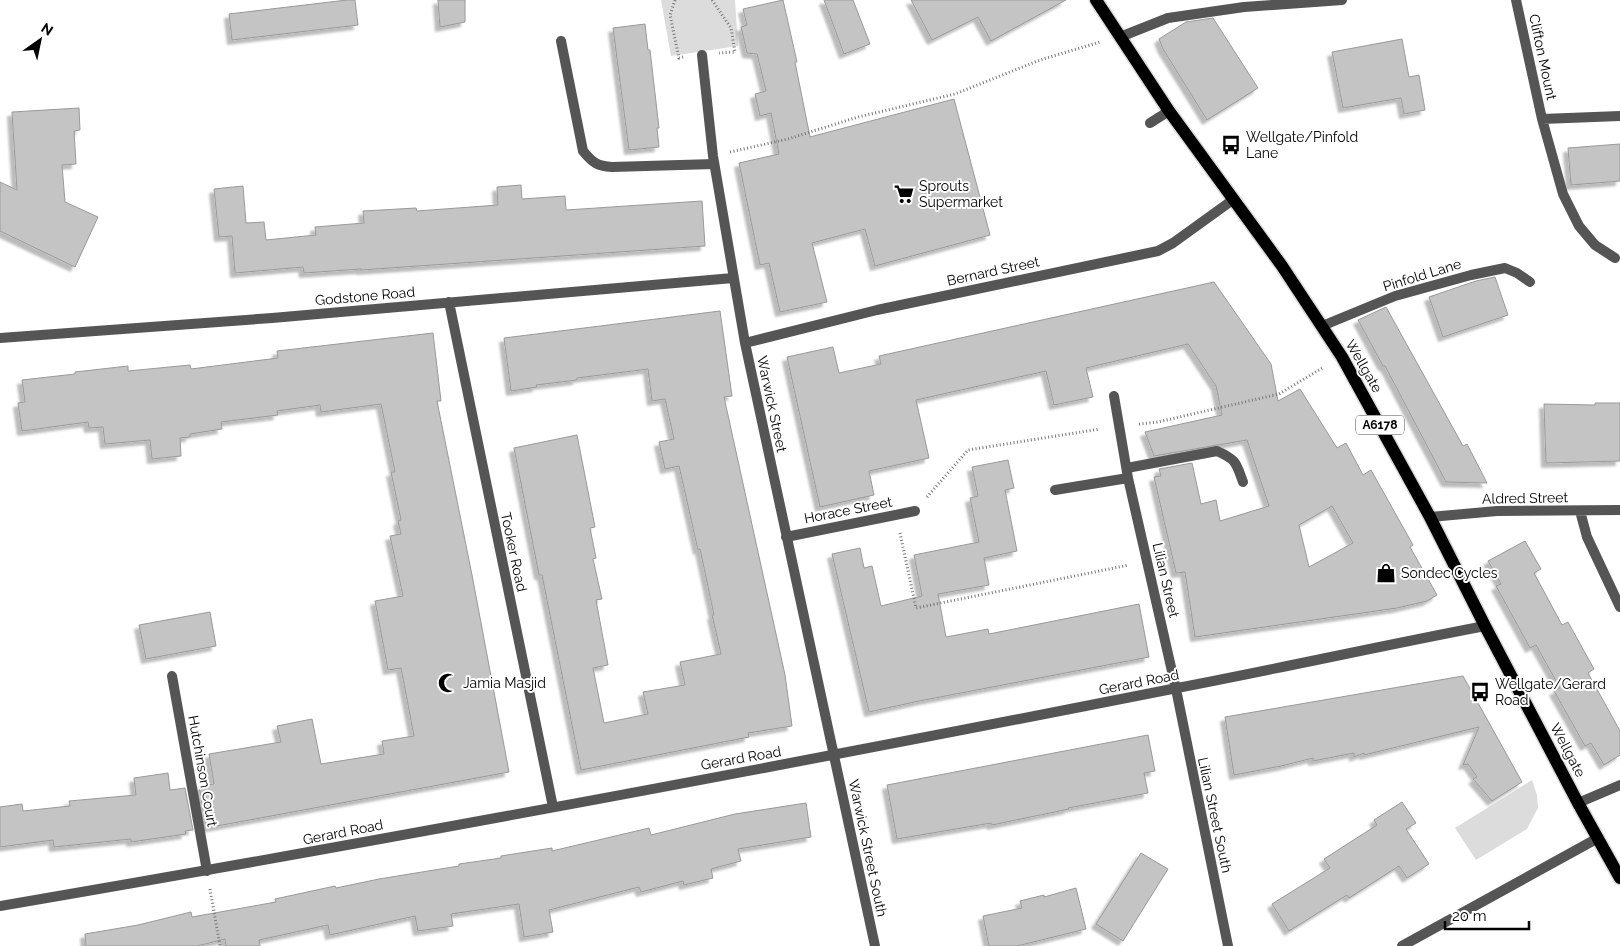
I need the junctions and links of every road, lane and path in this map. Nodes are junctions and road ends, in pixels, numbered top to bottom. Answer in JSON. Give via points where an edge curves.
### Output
{"nodes":[{"id":1,"x":675,"y":0,"type":"edge"},
{"id":2,"x":712,"y":0,"type":"edge"},
{"id":3,"x":1096,"y":0,"type":"edge"},
{"id":4,"x":1342,"y":0,"type":"edge"},
{"id":5,"x":1516,"y":0,"type":"edge"},
{"id":6,"x":1120,"y":36,"type":"junction"},
{"id":7,"x":561,"y":40,"type":"dead end"},
{"id":8,"x":702,"y":55,"type":"junction"},
{"id":9,"x":1170,"y":111,"type":"junction"},
{"id":10,"x":1620,"y":116,"type":"edge"},
{"id":11,"x":1542,"y":119,"type":"junction"},
{"id":12,"x":1150,"y":123,"type":"dead end"},
{"id":13,"x":713,"y":160,"type":"junction"},
{"id":14,"x":1234,"y":199,"type":"junction"},
{"id":15,"x":1615,"y":258,"type":"dead end"},
{"id":16,"x":733,"y":278,"type":"junction"},
{"id":17,"x":1530,"y":282,"type":"dead end"},
{"id":18,"x":449,"y":302,"type":"junction"},
{"id":19,"x":1322,"y":326,"type":"junction"},
{"id":20,"x":0,"y":338,"type":"edge"},
{"id":21,"x":745,"y":343,"type":"junction"},
{"id":22,"x":1114,"y":396,"type":"dead end"},
{"id":23,"x":1128,"y":473,"type":"junction"},
{"id":24,"x":1242,"y":482,"type":"dead end"},
{"id":25,"x":1055,"y":490,"type":"dead end"},
{"id":26,"x":1620,"y":510,"type":"edge"},
{"id":27,"x":915,"y":511,"type":"dead end"},
{"id":28,"x":1580,"y":511,"type":"junction"},
{"id":29,"x":896,"y":515,"type":"junction"},
{"id":30,"x":1430,"y":517,"type":"junction"},
{"id":31,"x":786,"y":537,"type":"junction"},
{"id":32,"x":1147,"y":562,"type":"junction"},
{"id":33,"x":1620,"y":607,"type":"edge"},
{"id":34,"x":1485,"y":626,"type":"junction"},
{"id":35,"x":172,"y":676,"type":"dead end"},
{"id":36,"x":1176,"y":689,"type":"junction"},
{"id":37,"x":834,"y":755,"type":"junction"},
{"id":38,"x":1620,"y":785,"type":"edge"},
{"id":39,"x":1578,"y":803,"type":"junction"},
{"id":40,"x":553,"y":807,"type":"junction"},
{"id":41,"x":1598,"y":838,"type":"junction"},
{"id":42,"x":207,"y":871,"type":"junction"},
{"id":43,"x":1620,"y":878,"type":"edge"},
{"id":44,"x":0,"y":906,"type":"edge"},
{"id":45,"x":220,"y":946,"type":"edge"},
{"id":46,"x":874,"y":946,"type":"edge"},
{"id":47,"x":1228,"y":946,"type":"edge"},
{"id":48,"x":1402,"y":946,"type":"edge"}],
"edges":[{"from":1,"to":8,"type":"path","via":[[670,15],[679,58]]},
{"from":2,"to":8,"type":"path","via":[[731,28],[735,52]]},
{"from":3,"to":6,"type":"main road","name":"Wellgate","number":"A6178"},
{"from":4,"to":6,"type":"street","via":[[1244,7],[1168,18]]},
{"from":5,"to":11,"type":"street","name":"Clifton Mount"},
{"from":6,"to":9,"type":"main road","name":"Wellgate","number":"A6178"},
{"from":6,"to":13,"type":"path","via":[[1040,60],[955,94],[858,117]]},
{"from":7,"to":13,"type":"street","via":[[584,151],[590,160],[600,166],[612,167]]},
{"from":8,"to":13,"type":"street","name":"Warwick Street"},
{"from":9,"to":12,"type":"street"},
{"from":9,"to":14,"type":"main road","name":"Wellgate","number":"A6178"},
{"from":10,"to":11,"type":"street","name":"Clifton Mount"},
{"from":11,"to":15,"type":"street","name":"Clifton Mount","via":[[1563,194],[1579,226],[1595,245]]},
{"from":13,"to":16,"type":"street","name":"Warwick Street"},
{"from":14,"to":19,"type":"main road","name":"Wellgate","number":"A6178"},
{"from":14,"to":21,"type":"street","name":"Bernard Street","via":[[1173,243],[1158,250],[877,310]]},
{"from":16,"to":18,"type":"street","name":"Godstone Road"},
{"from":16,"to":21,"type":"street","name":"Warwick Street"},
{"from":17,"to":19,"type":"street","name":"Pinfold Lane","via":[[1504,268],[1471,274],[1395,296]]},
{"from":18,"to":20,"type":"street","name":"Godstone Road"},
{"from":18,"to":40,"type":"street","name":"Tooker Road"},
{"from":19,"to":30,"type":"main road","name":"Wellgate","number":"A6178","via":[[1370,405]]},
{"from":21,"to":31,"type":"street","name":"Warwick Street"},
{"from":22,"to":23,"type":"street","name":"Lilian Street"},
{"from":23,"to":24,"type":"street","via":[[1217,451],[1236,463]]},
{"from":23,"to":25,"type":"street"},
{"from":23,"to":32,"type":"street","name":"Lilian Street"},
{"from":26,"to":28,"type":"street","name":"Aldred Street"},
{"from":27,"to":29,"type":"street","name":"Horace Street"},
{"from":28,"to":30,"type":"street","name":"Aldred Street","via":[[1497,511]]},
{"from":28,"to":33,"type":"street","via":[[1587,537]]},
{"from":29,"to":31,"type":"street","name":"Horace Street"},
{"from":29,"to":32,"type":"path","via":[[916,608]]},
{"from":30,"to":34,"type":"main road","name":"Wellgate","number":"A6178"},
{"from":31,"to":37,"type":"street","name":"Warwick Street"},
{"from":32,"to":36,"type":"street","name":"Lilian Street"},
{"from":34,"to":36,"type":"street","name":"Gerard Road"},
{"from":34,"to":39,"type":"main road","name":"Wellgate","number":"A6178"},
{"from":35,"to":42,"type":"street","name":"Hutchinson Court"},
{"from":36,"to":37,"type":"street","name":"Gerard Road"},
{"from":36,"to":47,"type":"street","name":"Lilian Street South"},
{"from":37,"to":40,"type":"street","name":"Gerard Road"},
{"from":37,"to":46,"type":"street","name":"Warwick Street South"},
{"from":38,"to":39,"type":"street"},
{"from":39,"to":41,"type":"main road","name":"Wellgate","number":"A6178"},
{"from":40,"to":42,"type":"street","name":"Gerard Road"},
{"from":41,"to":43,"type":"main road","name":"Wellgate","number":"A6178"},
{"from":41,"to":48,"type":"street"},
{"from":42,"to":44,"type":"street","name":"Gerard Road"},
{"from":42,"to":45,"type":"path"}]}
